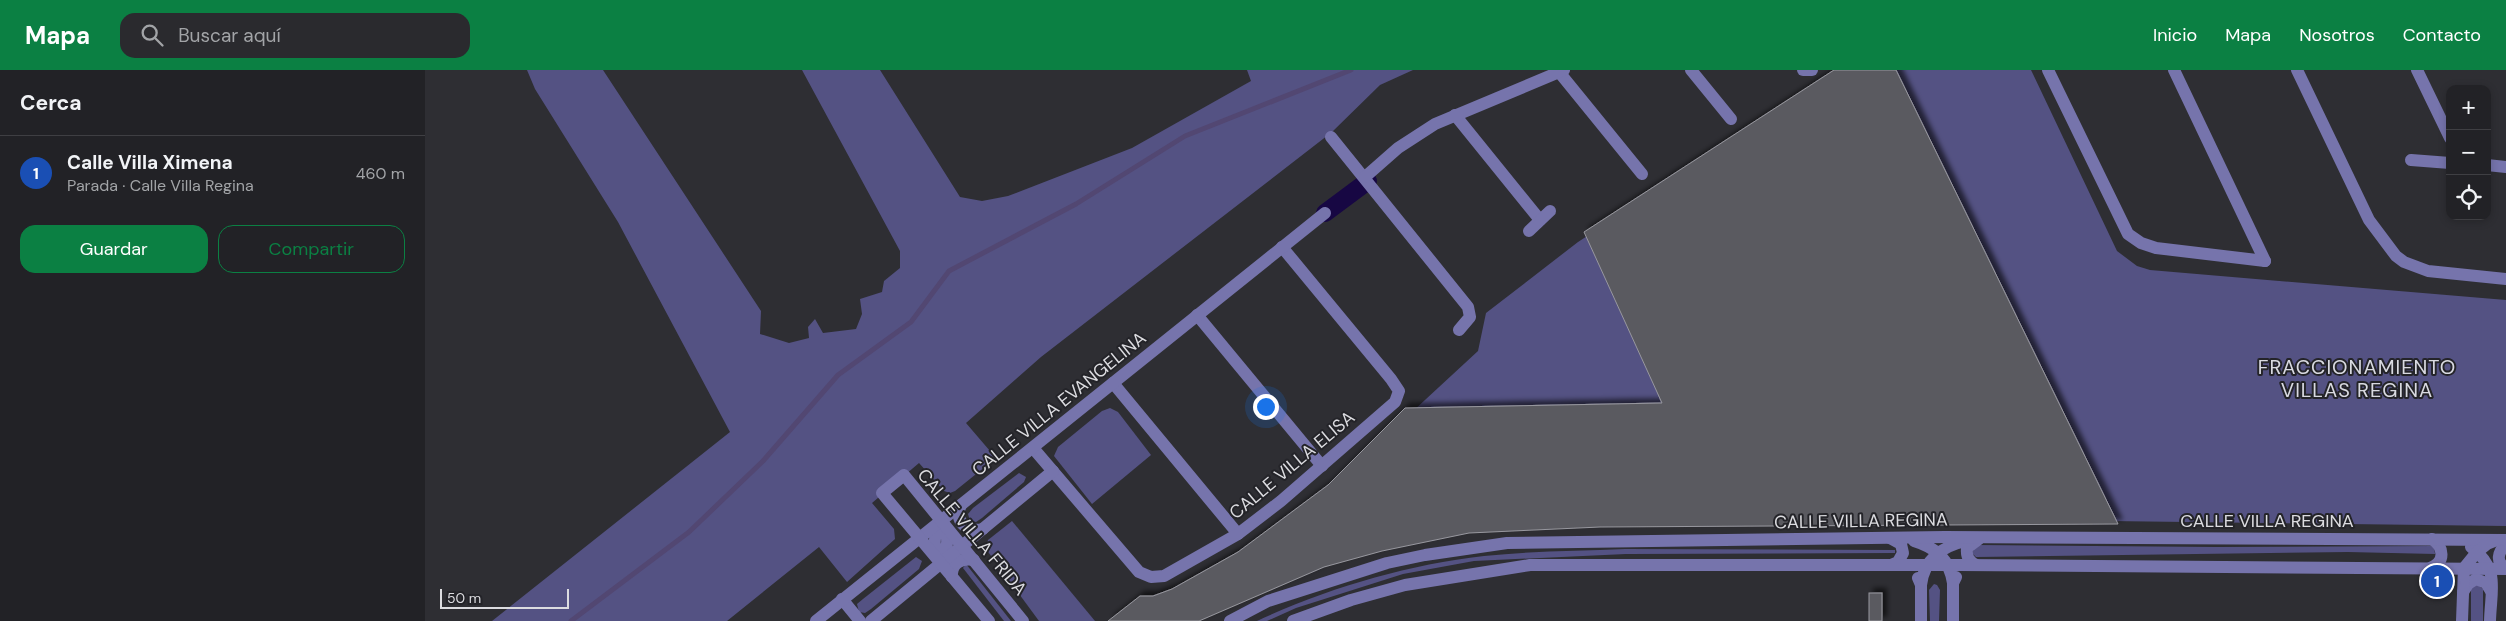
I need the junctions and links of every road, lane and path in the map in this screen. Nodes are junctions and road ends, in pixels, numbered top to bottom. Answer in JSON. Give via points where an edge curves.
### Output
{"nodes":[{"id":1,"x":1691,"y":70,"type":"edge"},
{"id":2,"x":1803,"y":70,"type":"edge"},
{"id":3,"x":1811,"y":70,"type":"edge"},
{"id":4,"x":2048,"y":70,"type":"edge"},
{"id":5,"x":2174,"y":70,"type":"edge"},
{"id":6,"x":2297,"y":70,"type":"edge"},
{"id":7,"x":2417,"y":70,"type":"edge"},
{"id":8,"x":1561,"y":71,"type":"edge"},
{"id":9,"x":1455,"y":115,"type":"junction"},
{"id":10,"x":1731,"y":119,"type":"dead end"},
{"id":11,"x":2446,"y":130,"type":"edge"},
{"id":12,"x":1331,"y":137,"type":"dead end"},
{"id":13,"x":2411,"y":160,"type":"dead end"},
{"id":14,"x":2446,"y":163,"type":"edge"},
{"id":15,"x":2491,"y":165,"type":"edge"},
{"id":16,"x":2506,"y":166,"type":"edge"},
{"id":17,"x":1642,"y":174,"type":"dead end"},
{"id":18,"x":1365,"y":177,"type":"junction"},
{"id":19,"x":1550,"y":211,"type":"dead end"},
{"id":20,"x":1325,"y":213,"type":"dead end"},
{"id":21,"x":1541,"y":220,"type":"junction"},
{"id":22,"x":1529,"y":231,"type":"dead end"},
{"id":23,"x":1282,"y":247,"type":"junction"},
{"id":24,"x":2258,"y":248,"type":"junction"},
{"id":25,"x":2251,"y":260,"type":"junction"},
{"id":26,"x":2506,"y":278,"type":"edge"},
{"id":27,"x":1197,"y":315,"type":"junction"},
{"id":28,"x":1459,"y":330,"type":"dead end"},
{"id":29,"x":1113,"y":383,"type":"junction"},
{"id":30,"x":1033,"y":448,"type":"junction"},
{"id":31,"x":1322,"y":466,"type":"junction"},
{"id":32,"x":1053,"y":471,"type":"junction"},
{"id":33,"x":961,"y":505,"type":"junction"},
{"id":34,"x":943,"y":516,"type":"junction"},
{"id":35,"x":983,"y":529,"type":"junction"},
{"id":36,"x":935,"y":534,"type":"junction"},
{"id":37,"x":1238,"y":534,"type":"junction"},
{"id":38,"x":1983,"y":537,"type":"junction"},
{"id":39,"x":1895,"y":538,"type":"junction"},
{"id":40,"x":2432,"y":539,"type":"junction"},
{"id":41,"x":2457,"y":539,"type":"junction"},
{"id":42,"x":912,"y":541,"type":"junction"},
{"id":43,"x":2504,"y":541,"type":"edge"},
{"id":44,"x":943,"y":544,"type":"junction"},
{"id":45,"x":969,"y":550,"type":"junction"},
{"id":46,"x":1939,"y":552,"type":"junction"},
{"id":47,"x":2477,"y":552,"type":"junction"},
{"id":48,"x":1949,"y":565,"type":"junction"},
{"id":49,"x":1977,"y":565,"type":"junction"},
{"id":50,"x":1895,"y":566,"type":"junction"},
{"id":51,"x":1927,"y":566,"type":"junction"},
{"id":52,"x":2430,"y":568,"type":"junction"},
{"id":53,"x":2499,"y":570,"type":"edge"},
{"id":54,"x":939,"y":571,"type":"junction"},
{"id":55,"x":2461,"y":571,"type":"junction"},
{"id":56,"x":1953,"y":583,"type":"junction"},
{"id":57,"x":1921,"y":585,"type":"junction"},
{"id":58,"x":2491,"y":591,"type":"junction"},
{"id":59,"x":2463,"y":592,"type":"junction"},
{"id":60,"x":842,"y":600,"type":"junction"},
{"id":61,"x":816,"y":621,"type":"edge"},
{"id":62,"x":860,"y":621,"type":"edge"},
{"id":63,"x":871,"y":621,"type":"edge"},
{"id":64,"x":989,"y":621,"type":"edge"},
{"id":65,"x":1023,"y":621,"type":"edge"},
{"id":66,"x":1230,"y":621,"type":"edge"},
{"id":67,"x":1293,"y":621,"type":"edge"},
{"id":68,"x":1921,"y":621,"type":"edge"},
{"id":69,"x":1953,"y":621,"type":"edge"},
{"id":70,"x":2462,"y":621,"type":"edge"},
{"id":71,"x":2490,"y":621,"type":"edge"}],
"edges":[{"from":1,"to":10,"type":"street"},
{"from":2,"to":3,"type":"street"},
{"from":4,"to":25,"type":"street","via":[[2123,228],[2134,239],[2156,248]]},
{"from":5,"to":24,"type":"street"},
{"from":6,"to":26,"type":"street","via":[[2369,220],[2396,256],[2429,271]]},
{"from":7,"to":11,"type":"street"},
{"from":8,"to":9,"type":"street"},
{"from":8,"to":17,"type":"street"},
{"from":9,"to":18,"type":"street","via":[[1398,148]]},
{"from":9,"to":21,"type":"street"},
{"from":12,"to":18,"type":"street"},
{"from":13,"to":14,"type":"street"},
{"from":15,"to":16,"type":"street"},
{"from":18,"to":28,"type":"street","via":[[1468,306],[1469,317]]},
{"from":19,"to":21,"type":"street"},
{"from":20,"to":23,"type":"street","name":"CALLE VILLA EVANGELINA"},
{"from":21,"to":22,"type":"street"},
{"from":23,"to":27,"type":"street","name":"CALLE VILLA EVANGELINA"},
{"from":23,"to":31,"type":"street","name":"CALLE VILLA ELISA","via":[[1399,391],[1395,402]]},
{"from":24,"to":25,"type":"street"},
{"from":24,"to":25,"type":"street","via":[[2265,261]]},
{"from":27,"to":29,"type":"street","name":"CALLE VILLA EVANGELINA"},
{"from":27,"to":31,"type":"street"},
{"from":29,"to":30,"type":"street","name":"CALLE VILLA EVANGELINA"},
{"from":29,"to":37,"type":"street"},
{"from":30,"to":32,"type":"street","name":"CALLE VILLA ELISA"},
{"from":30,"to":33,"type":"street","name":"CALLE VILLA EVANGELINA"},
{"from":31,"to":37,"type":"street","name":"CALLE VILLA ELISA"},
{"from":32,"to":35,"type":"street"},
{"from":32,"to":37,"type":"street","name":"CALLE VILLA ELISA","via":[[1145,576],[1164,576]]},
{"from":33,"to":34,"type":"street","name":"CALLE VILLA EVANGELINA"},
{"from":33,"to":35,"type":"street","via":[[959,516],[963,525],[972,530]]},
{"from":34,"to":36,"type":"street"},
{"from":34,"to":42,"type":"street","name":"CALLE VILLA EVANGELINA"},
{"from":34,"to":42,"type":"street","name":"CALLE VILLA FRIDA","via":[[904,475],[882,493]]},
{"from":34,"to":44,"type":"street"},
{"from":34,"to":45,"type":"street","name":"CALLE VILLA FRIDA"},
{"from":35,"to":45,"type":"street"},
{"from":36,"to":42,"type":"street"},
{"from":36,"to":44,"type":"street"},
{"from":38,"to":39,"type":"street","name":"CALLE VILLA REGINA"},
{"from":38,"to":40,"type":"street","name":"CALLE VILLA REGINA"},
{"from":38,"to":46,"type":"street"},
{"from":38,"to":49,"type":"street","via":[[1967,548],[1967,558]]},
{"from":39,"to":46,"type":"street","via":[[1924,544]]},
{"from":39,"to":50,"type":"street","via":[[1903,553]]},
{"from":39,"to":66,"type":"street","name":"CALLE VILLA REGINA","via":[[1507,543],[1387,563],[1268,601]]},
{"from":40,"to":41,"type":"street","name":"CALLE VILLA REGINA"},
{"from":40,"to":52,"type":"street","via":[[2443,553],[2439,562]]},
{"from":41,"to":43,"type":"street","name":"CALLE VILLA REGINA"},
{"from":41,"to":47,"type":"street"},
{"from":42,"to":44,"type":"street"},
{"from":42,"to":54,"type":"street","name":"CALLE VILLA FRIDA"},
{"from":42,"to":54,"type":"street","via":[[914,549],[923,554],[927,564]]},
{"from":42,"to":60,"type":"street","name":"CALLE VILLA EVANGELINA"},
{"from":43,"to":47,"type":"street","via":[[2493,540]]},
{"from":43,"to":53,"type":"street","via":[[2499,553]]},
{"from":44,"to":45,"type":"street"},
{"from":44,"to":54,"type":"street"},
{"from":45,"to":54,"type":"street"},
{"from":45,"to":54,"type":"street","via":[[952,569]]},
{"from":45,"to":65,"type":"street","name":"CALLE VILLA FRIDA"},
{"from":46,"to":48,"type":"street"},
{"from":46,"to":51,"type":"street"},
{"from":47,"to":53,"type":"street"},
{"from":47,"to":55,"type":"street"},
{"from":48,"to":49,"type":"street"},
{"from":48,"to":51,"type":"street"},
{"from":48,"to":56,"type":"street"},
{"from":49,"to":52,"type":"street"},
{"from":49,"to":56,"type":"street","via":[[1961,572]]},
{"from":50,"to":51,"type":"street"},
{"from":50,"to":57,"type":"street","via":[[1915,574]]},
{"from":50,"to":67,"type":"street","via":[[1530,565],[1405,585]]},
{"from":51,"to":57,"type":"street"},
{"from":52,"to":55,"type":"street"},
{"from":53,"to":55,"type":"street"},
{"from":53,"to":58,"type":"street"},
{"from":54,"to":63,"type":"street"},
{"from":54,"to":64,"type":"street","name":"CALLE VILLA FRIDA"},
{"from":55,"to":59,"type":"street"},
{"from":56,"to":69,"type":"street"},
{"from":57,"to":68,"type":"street"},
{"from":58,"to":59,"type":"street","via":[[2476,579]]},
{"from":58,"to":71,"type":"street"},
{"from":59,"to":70,"type":"street"},
{"from":60,"to":61,"type":"street","name":"CALLE VILLA EVANGELINA"},
{"from":60,"to":62,"type":"street"}]}
